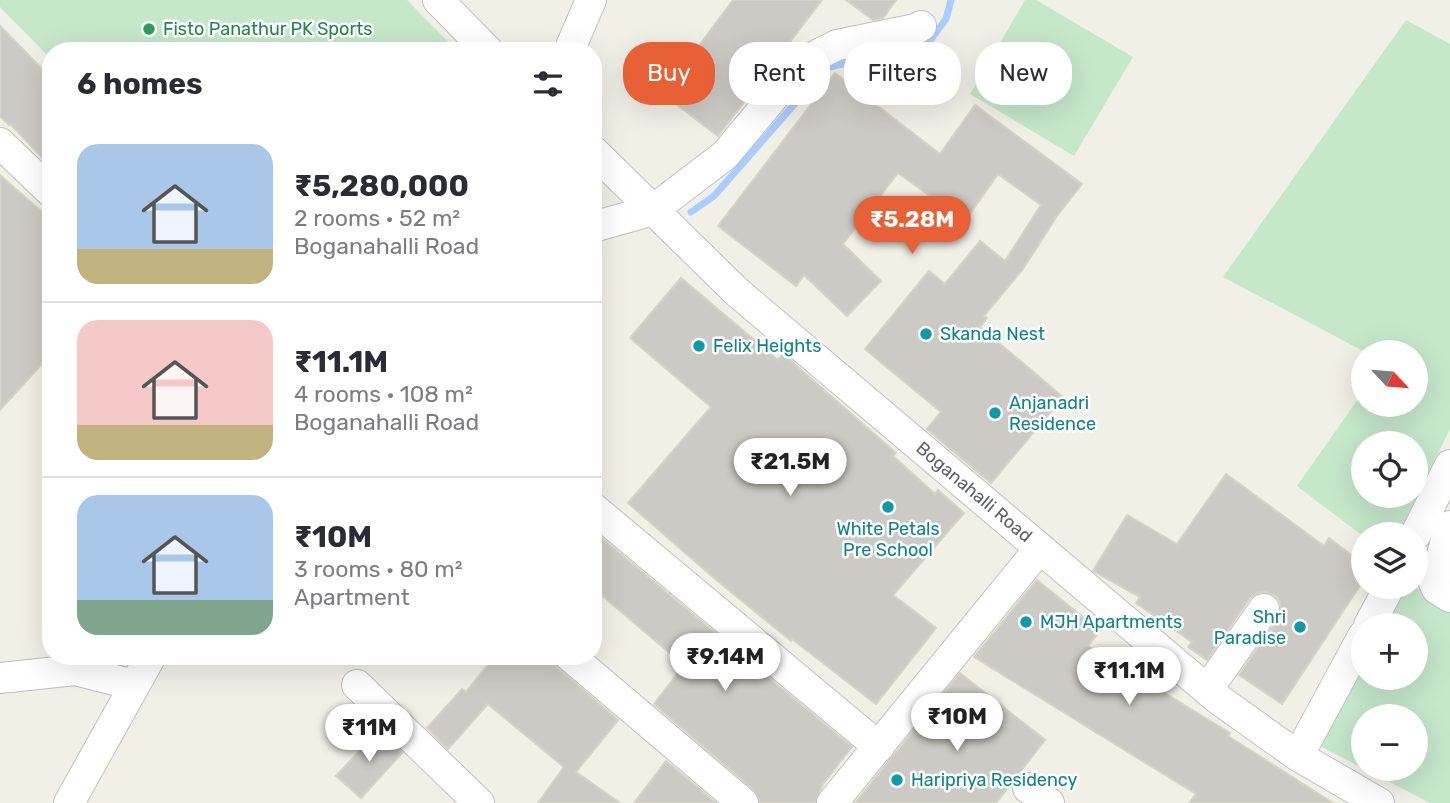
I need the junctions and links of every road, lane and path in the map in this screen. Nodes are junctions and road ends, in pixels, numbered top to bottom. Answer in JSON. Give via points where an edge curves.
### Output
{"nodes":[{"id":1,"x":438,"y":0,"type":"edge"},
{"id":2,"x":591,"y":0,"type":"edge"},
{"id":3,"x":921,"y":26,"type":"dead end"},
{"id":4,"x":479,"y":42,"type":"edge"},
{"id":5,"x":573,"y":42,"type":"edge"},
{"id":6,"x":0,"y":143,"type":"edge"},
{"id":7,"x":602,"y":159,"type":"edge"},
{"id":8,"x":42,"y":183,"type":"edge"},
{"id":9,"x":653,"y":210,"type":"junction"},
{"id":10,"x":602,"y":224,"type":"edge"},
{"id":11,"x":1450,"y":465,"type":"edge"},
{"id":12,"x":1440,"y":508,"type":"edge"},
{"id":13,"x":602,"y":516,"type":"edge"},
{"id":14,"x":1427,"y":522,"type":"edge"},
{"id":15,"x":1450,"y":526,"type":"edge"},
{"id":16,"x":1040,"y":548,"type":"junction"},
{"id":17,"x":1450,"y":597,"type":"edge"},
{"id":18,"x":1264,"y":609,"type":"dead end"},
{"id":19,"x":1351,"y":658,"type":"edge"},
{"id":20,"x":146,"y":665,"type":"edge"},
{"id":21,"x":581,"y":665,"type":"edge"},
{"id":22,"x":4,"y":675,"type":"edge"},
{"id":23,"x":134,"y":685,"type":"junction"},
{"id":24,"x":357,"y":685,"type":"dead end"},
{"id":25,"x":1207,"y":690,"type":"junction"},
{"id":26,"x":878,"y":747,"type":"junction"},
{"id":27,"x":1298,"y":756,"type":"junction"},
{"id":28,"x":69,"y":803,"type":"edge"},
{"id":29,"x":479,"y":803,"type":"edge"},
{"id":30,"x":743,"y":803,"type":"edge"},
{"id":31,"x":832,"y":803,"type":"edge"},
{"id":32,"x":1379,"y":803,"type":"edge"}],
"edges":[{"from":1,"to":4,"type":"street"},
{"from":2,"to":5,"type":"street"},
{"from":3,"to":9,"type":"street","via":[[837,45],[819,54],[785,83],[725,155]]},
{"from":6,"to":8,"type":"street"},
{"from":7,"to":9,"type":"street","name":"Boganahalli Road"},
{"from":9,"to":10,"type":"street"},
{"from":9,"to":16,"type":"street","name":"Boganahalli Road","via":[[737,292]]},
{"from":11,"to":12,"type":"street"},
{"from":12,"to":14,"type":"street"},
{"from":13,"to":26,"type":"street"},
{"from":15,"to":17,"type":"street","via":[[1434,583]]},
{"from":16,"to":25,"type":"street","name":"Boganahalli Road"},
{"from":16,"to":26,"type":"street"},
{"from":18,"to":25,"type":"street"},
{"from":19,"to":27,"type":"street"},
{"from":20,"to":23,"type":"street"},
{"from":21,"to":30,"type":"street"},
{"from":22,"to":23,"type":"street","via":[[75,670]]},
{"from":23,"to":28,"type":"street"},
{"from":24,"to":29,"type":"street"},
{"from":25,"to":27,"type":"street","name":"Boganahalli Road"},
{"from":26,"to":31,"type":"street"},
{"from":27,"to":32,"type":"street","name":"Boganahalli Road"}]}
